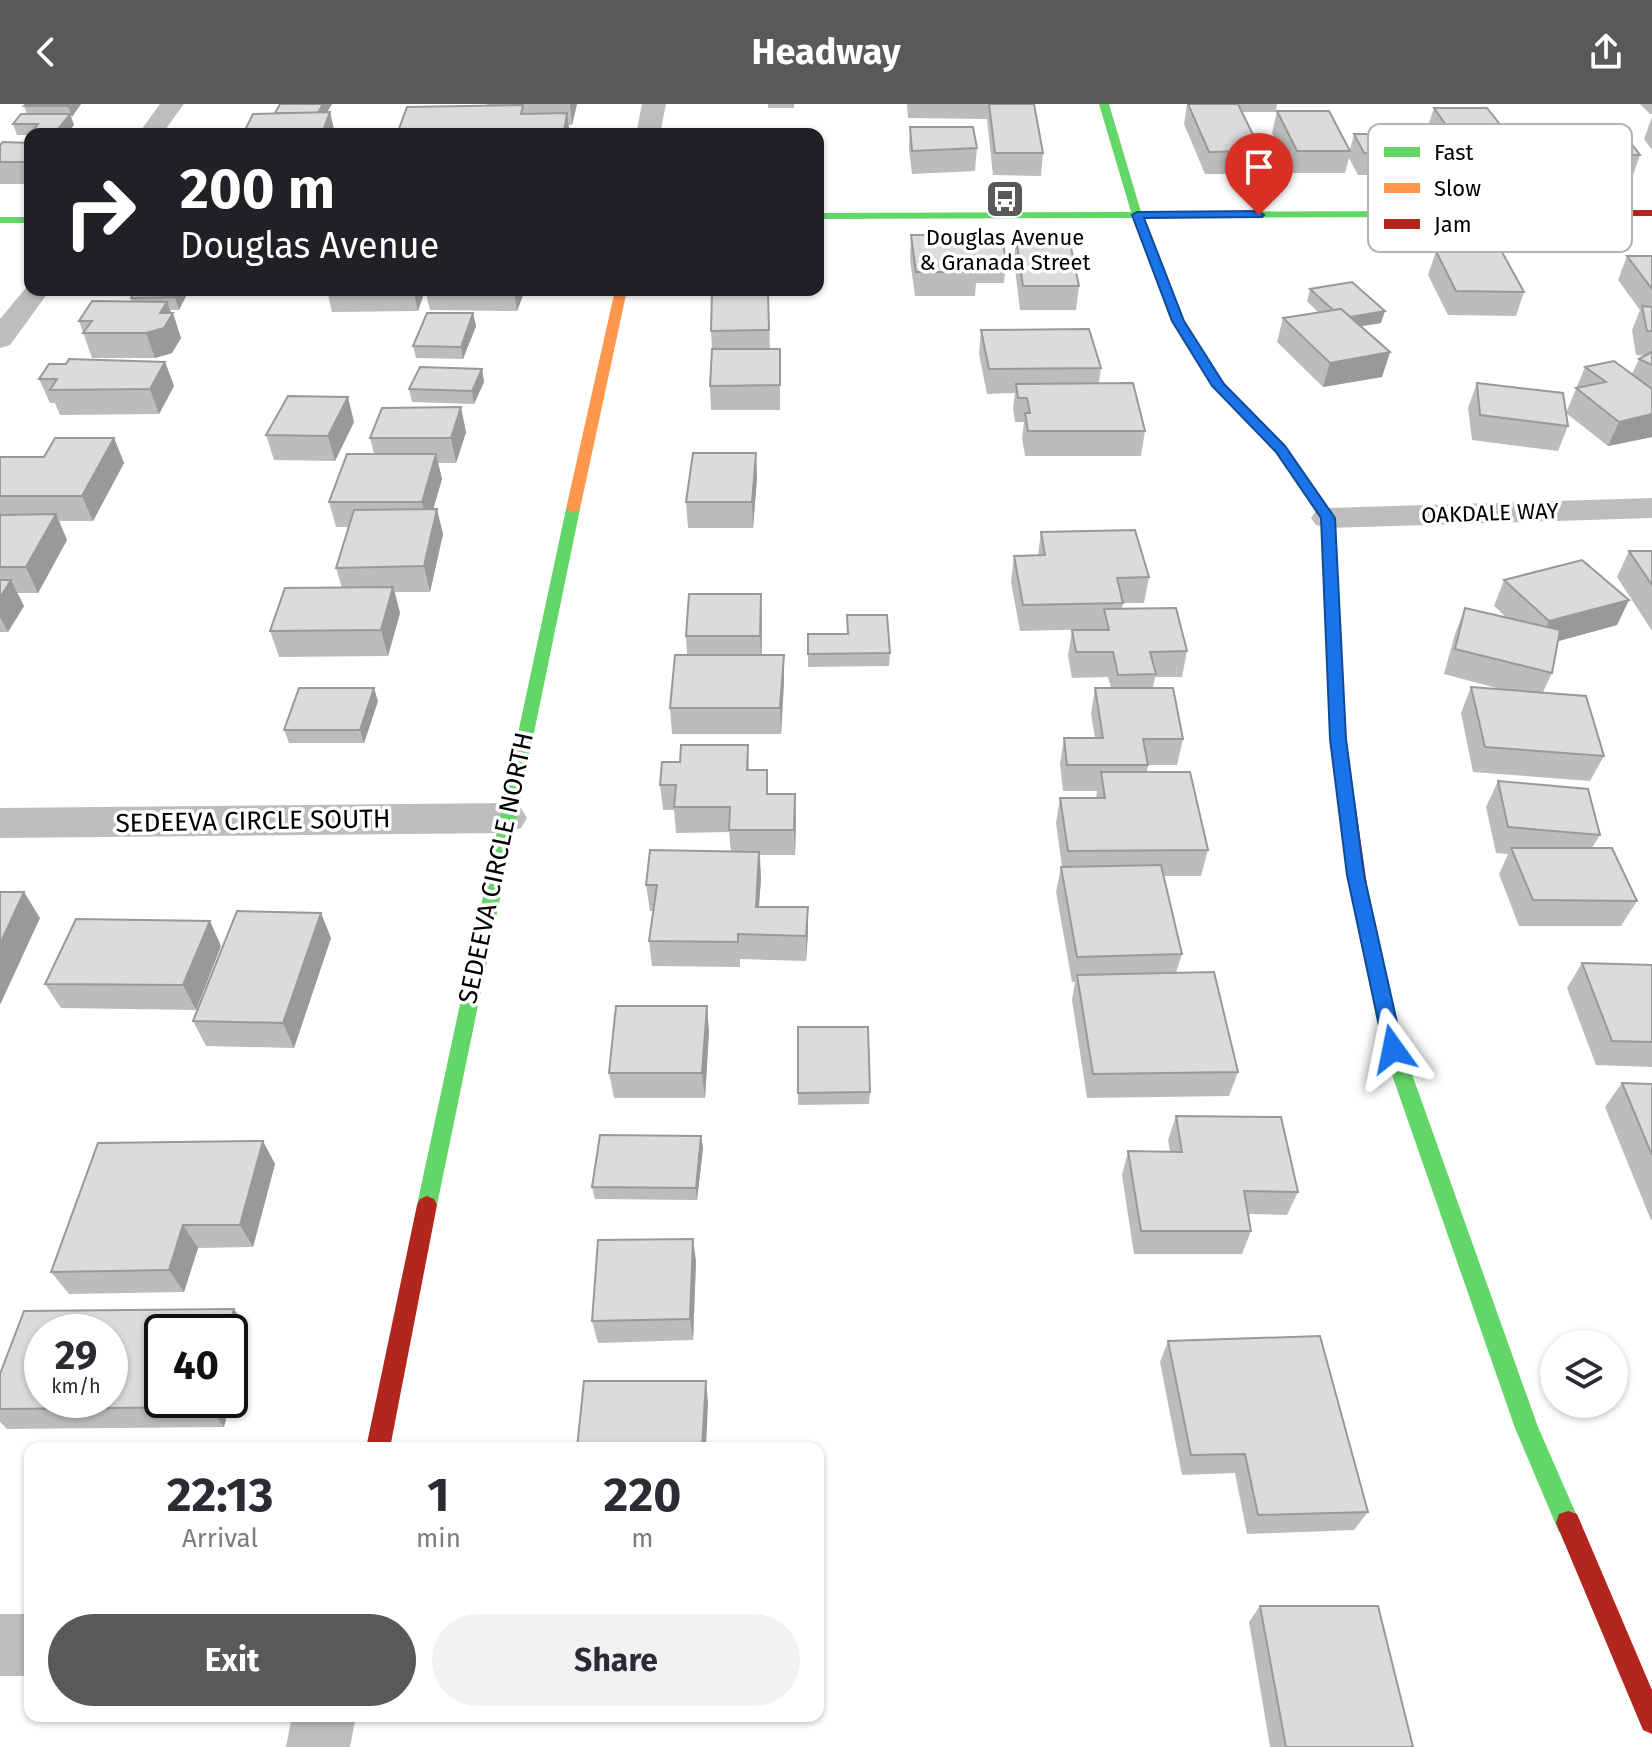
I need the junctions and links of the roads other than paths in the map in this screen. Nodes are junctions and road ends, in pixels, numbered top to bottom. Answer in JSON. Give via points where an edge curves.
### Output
{"nodes":[{"id":1,"x":172,"y":104,"type":"edge"},
{"id":2,"x":654,"y":104,"type":"edge"},
{"id":3,"x":1104,"y":104,"type":"edge"},
{"id":4,"x":154,"y":128,"type":"edge"},
{"id":5,"x":649,"y":128,"type":"edge"},
{"id":6,"x":1632,"y":213,"type":"edge"},
{"id":7,"x":1652,"y":213,"type":"edge"},
{"id":8,"x":1368,"y":214,"type":"edge"},
{"id":9,"x":1137,"y":215,"type":"junction"},
{"id":10,"x":824,"y":216,"type":"edge"},
{"id":11,"x":0,"y":220,"type":"edge"},
{"id":12,"x":24,"y":220,"type":"edge"},
{"id":13,"x":32,"y":296,"type":"edge"},
{"id":14,"x":620,"y":296,"type":"edge"},
{"id":15,"x":0,"y":339,"type":"edge"},
{"id":16,"x":1652,"y":508,"type":"edge"},
{"id":17,"x":1328,"y":518,"type":"junction"},
{"id":18,"x":506,"y":818,"type":"junction"},
{"id":19,"x":0,"y":823,"type":"edge"},
{"id":20,"x":379,"y":1442,"type":"edge"},
{"id":21,"x":0,"y":1645,"type":"edge"},
{"id":22,"x":24,"y":1645,"type":"edge"},
{"id":23,"x":1652,"y":1721,"type":"edge"},
{"id":24,"x":323,"y":1722,"type":"edge"},
{"id":25,"x":318,"y":1747,"type":"edge"}],
"edges":[{"from":1,"to":4,"type":"street"},
{"from":2,"to":5,"type":"street"},
{"from":3,"to":9,"type":"street"},
{"from":6,"to":7,"type":"street"},
{"from":8,"to":9,"type":"street"},
{"from":9,"to":10,"type":"street"},
{"from":9,"to":17,"type":"street","via":[[1178,321],[1219,386],[1280,449]]},
{"from":11,"to":12,"type":"street"},
{"from":13,"to":15,"type":"street"},
{"from":14,"to":18,"type":"street","name":"SEDEEVA CIRCLE NORTH"},
{"from":16,"to":17,"type":"street","name":"OAKDALE WAY"},
{"from":17,"to":23,"type":"street","via":[[1338,739],[1356,875],[1393,1049],[1527,1428]]},
{"from":18,"to":19,"type":"street","name":"SEDEEVA CIRCLE SOUTH"},
{"from":18,"to":20,"type":"street","name":"SEDEEVA CIRCLE NORTH"},
{"from":21,"to":22,"type":"street"},
{"from":24,"to":25,"type":"street"}]}
